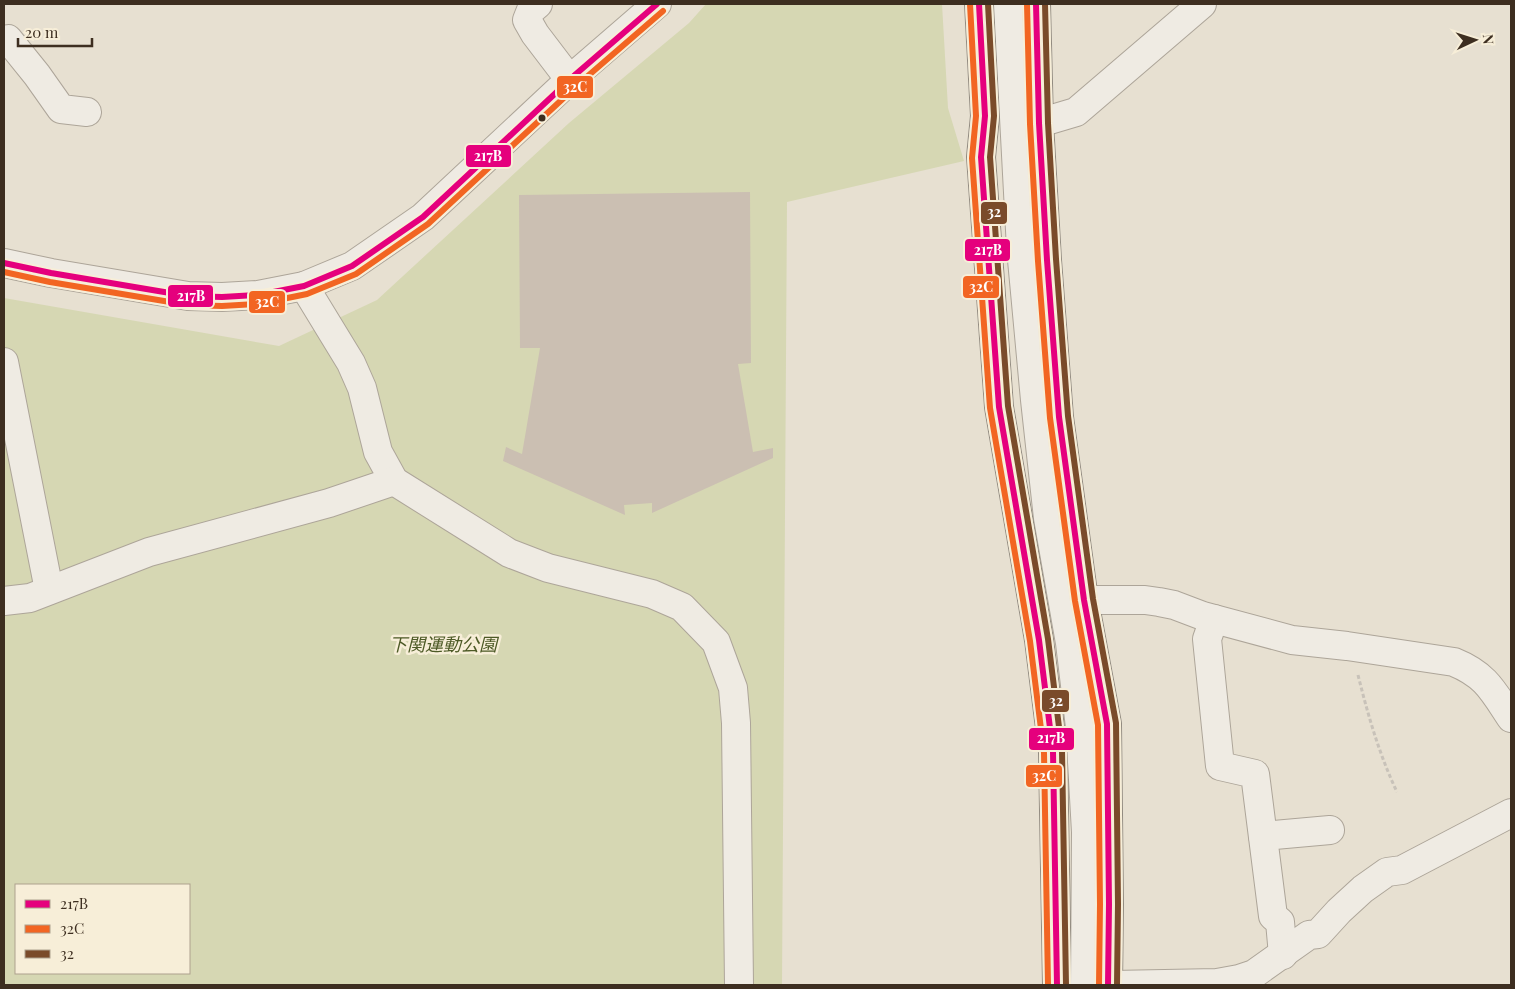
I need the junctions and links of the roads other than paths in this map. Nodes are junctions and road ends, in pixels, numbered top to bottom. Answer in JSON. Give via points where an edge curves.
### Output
{"nodes":[{"id":1,"x":538,"y":4,"type":"edge"},
{"id":2,"x":657,"y":4,"type":"edge"},
{"id":3,"x":979,"y":4,"type":"edge"},
{"id":4,"x":1008,"y":4,"type":"edge"},
{"id":5,"x":1036,"y":4,"type":"edge"},
{"id":6,"x":1202,"y":4,"type":"edge"},
{"id":7,"x":4,"y":40,"type":"edge"},
{"id":8,"x":570,"y":80,"type":"junction"},
{"id":9,"x":87,"y":112,"type":"dead end"},
{"id":10,"x":1038,"y":123,"type":"junction"},
{"id":11,"x":4,"y":263,"type":"edge"},
{"id":12,"x":304,"y":286,"type":"junction"},
{"id":13,"x":4,"y":362,"type":"edge"},
{"id":14,"x":394,"y":481,"type":"junction"},
{"id":15,"x":49,"y":590,"type":"junction"},
{"id":16,"x":1084,"y":600,"type":"junction"},
{"id":17,"x":4,"y":601,"type":"edge"},
{"id":18,"x":1214,"y":619,"type":"junction"},
{"id":19,"x":1511,"y":718,"type":"edge"},
{"id":20,"x":1511,"y":813,"type":"edge"},
{"id":21,"x":1330,"y":830,"type":"dead end"},
{"id":22,"x":1263,"y":836,"type":"junction"},
{"id":23,"x":1284,"y":955,"type":"junction"},
{"id":24,"x":740,"y":985,"type":"edge"},
{"id":25,"x":1058,"y":985,"type":"edge"},
{"id":26,"x":1085,"y":985,"type":"edge"},
{"id":27,"x":1108,"y":985,"type":"edge"},
{"id":28,"x":1112,"y":985,"type":"edge"}],
"edges":[{"from":1,"to":8,"type":"street","via":[[530,10],[527,20]]},
{"from":2,"to":8,"type":"street"},
{"from":3,"to":25,"type":"main road","via":[[985,116],[981,157],[999,407],[1039,640],[1053,752]]},
{"from":4,"to":26,"type":"street","via":[[1021,249],[1035,400],[1048,518],[1070,644],[1080,727],[1086,832]]},
{"from":5,"to":10,"type":"main road"},
{"from":6,"to":10,"type":"street","via":[[1076,112]]},
{"from":7,"to":9,"type":"street","via":[[8,39],[61,109]]},
{"from":8,"to":12,"type":"street","via":[[423,217],[352,266]]},
{"from":10,"to":16,"type":"main road","via":[[1060,417]]},
{"from":11,"to":12,"type":"street","via":[[188,296],[258,295]]},
{"from":12,"to":14,"type":"street","via":[[351,363],[362,388],[378,452]]},
{"from":13,"to":15,"type":"street"},
{"from":14,"to":15,"type":"street","via":[[328,503],[149,552]]},
{"from":14,"to":24,"type":"street","via":[[509,553],[548,568],[652,594],[682,607],[716,642],[733,688],[736,723]]},
{"from":15,"to":17,"type":"street","via":[[30,598]]},
{"from":16,"to":18,"type":"street","via":[[1159,602]]},
{"from":16,"to":27,"type":"main road","via":[[1107,724]]},
{"from":18,"to":19,"type":"street","via":[[1292,640],[1441,659],[1469,668],[1487,682]]},
{"from":18,"to":22,"type":"street","via":[[1207,639],[1220,766],[1255,774]]},
{"from":20,"to":23,"type":"street","via":[[1402,870],[1387,872],[1363,889],[1318,934],[1309,935]]},
{"from":21,"to":22,"type":"street"},
{"from":22,"to":23,"type":"street","via":[[1273,916],[1280,922]]},
{"from":23,"to":28,"type":"street","via":[[1254,974],[1226,982]]}]}
